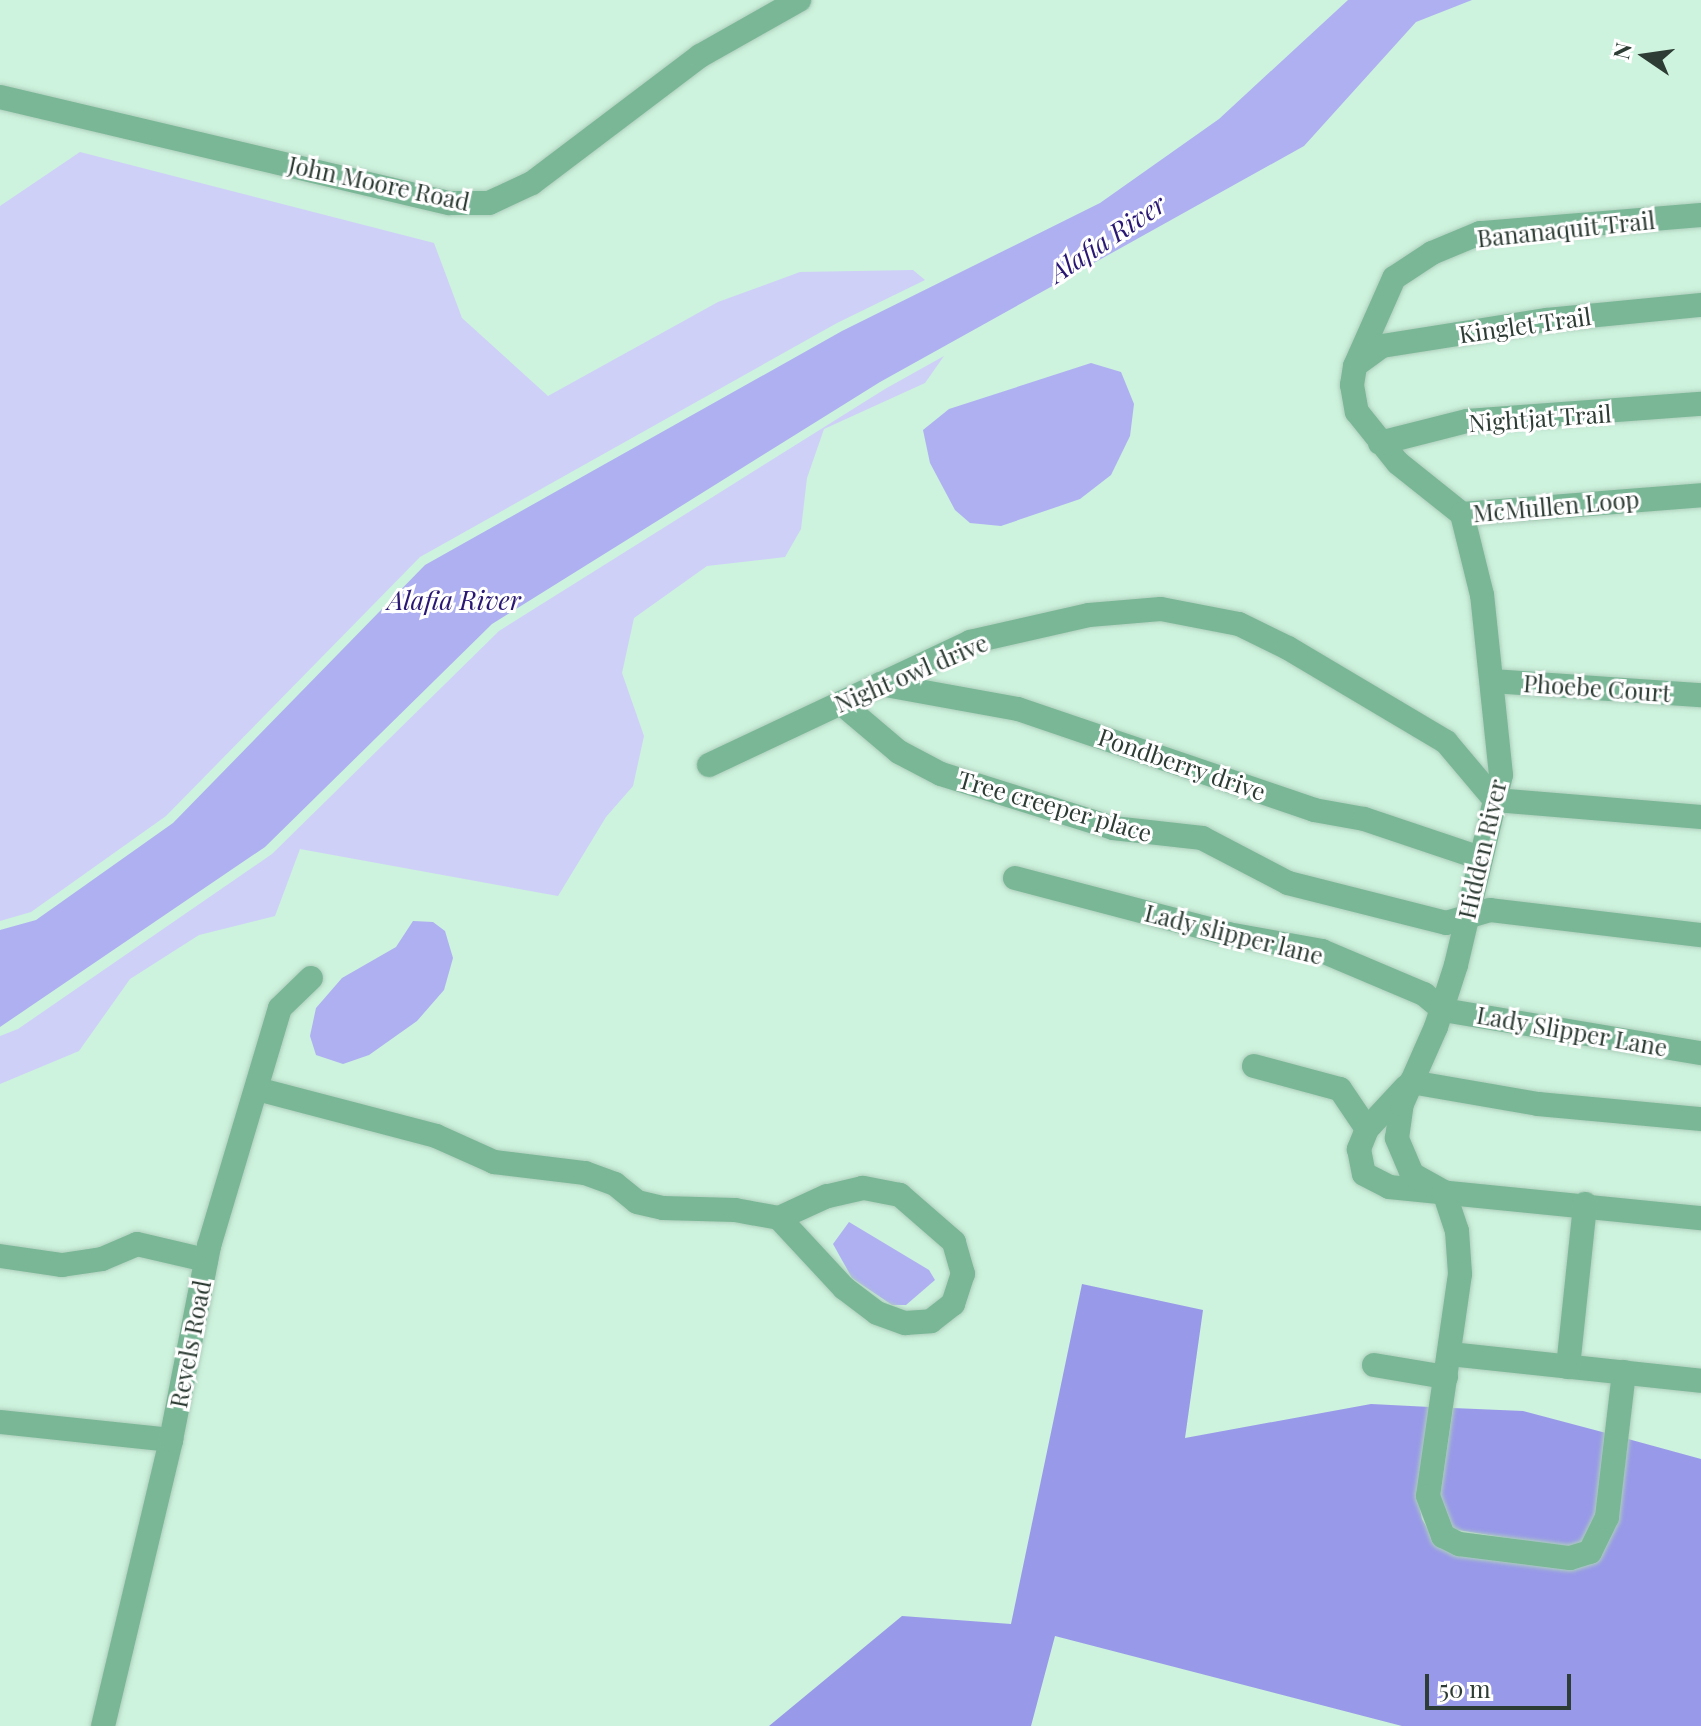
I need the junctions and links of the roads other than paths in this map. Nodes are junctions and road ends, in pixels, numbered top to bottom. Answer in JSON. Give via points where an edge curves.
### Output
{"nodes":[{"id":1,"x":799,"y":0,"type":"edge"},
{"id":2,"x":0,"y":97,"type":"edge"},
{"id":3,"x":1701,"y":215,"type":"edge"},
{"id":4,"x":1701,"y":305,"type":"edge"},
{"id":5,"x":1355,"y":366,"type":"junction"},
{"id":6,"x":1701,"y":404,"type":"edge"},
{"id":7,"x":1380,"y":443,"type":"junction"},
{"id":8,"x":1701,"y":495,"type":"edge"},
{"id":9,"x":1462,"y":514,"type":"junction"},
{"id":10,"x":1493,"y":681,"type":"junction"},
{"id":11,"x":880,"y":684,"type":"junction"},
{"id":12,"x":1701,"y":695,"type":"edge"},
{"id":13,"x":841,"y":703,"type":"junction"},
{"id":14,"x":709,"y":765,"type":"dead end"},
{"id":15,"x":1495,"y":800,"type":"junction"},
{"id":16,"x":1701,"y":817,"type":"edge"},
{"id":17,"x":1480,"y":858,"type":"junction"},
{"id":18,"x":1015,"y":878,"type":"dead end"},
{"id":19,"x":1467,"y":915,"type":"junction"},
{"id":20,"x":1701,"y":935,"type":"edge"},
{"id":21,"x":311,"y":978,"type":"dead end"},
{"id":22,"x":1443,"y":1010,"type":"junction"},
{"id":23,"x":1701,"y":1053,"type":"edge"},
{"id":24,"x":1254,"y":1066,"type":"dead end"},
{"id":25,"x":1411,"y":1082,"type":"junction"},
{"id":26,"x":257,"y":1089,"type":"junction"},
{"id":27,"x":1701,"y":1119,"type":"edge"},
{"id":28,"x":1367,"y":1129,"type":"junction"},
{"id":29,"x":1444,"y":1192,"type":"junction"},
{"id":30,"x":1585,"y":1204,"type":"junction"},
{"id":31,"x":779,"y":1218,"type":"junction"},
{"id":32,"x":1701,"y":1218,"type":"edge"},
{"id":33,"x":0,"y":1256,"type":"edge"},
{"id":34,"x":206,"y":1260,"type":"junction"},
{"id":35,"x":1374,"y":1365,"type":"dead end"},
{"id":36,"x":1448,"y":1366,"type":"junction"},
{"id":37,"x":1568,"y":1367,"type":"junction"},
{"id":38,"x":1624,"y":1372,"type":"junction"},
{"id":39,"x":1701,"y":1381,"type":"edge"},
{"id":40,"x":0,"y":1422,"type":"edge"},
{"id":41,"x":171,"y":1440,"type":"junction"},
{"id":42,"x":103,"y":1726,"type":"edge"}],
"edges":[{"from":1,"to":2,"type":"street","name":"John Moore Road","via":[[700,56],[532,183],[489,203],[450,203]]},
{"from":3,"to":5,"type":"street","name":"Bananaquit Trail","via":[[1480,233],[1432,253],[1394,278]]},
{"from":4,"to":5,"type":"street","name":"Kinglet Trail","via":[[1547,320],[1382,346]]},
{"from":5,"to":7,"type":"street","name":"McMullen Loop","via":[[1357,412]]},
{"from":6,"to":7,"type":"street","name":"Nightjat Trail","via":[[1467,421]]},
{"from":7,"to":9,"type":"street","name":"McMullen Loop"},
{"from":8,"to":9,"type":"street","name":"McMullen Loop"},
{"from":9,"to":10,"type":"street","name":"Hidden River","via":[[1482,595]]},
{"from":10,"to":12,"type":"street","name":"Phoebe Court"},
{"from":10,"to":15,"type":"street","name":"Hidden River","via":[[1501,775]]},
{"from":11,"to":13,"type":"street","name":"Night owl drive"},
{"from":11,"to":15,"type":"street","name":"Night owl drive","via":[[970,642],[1089,615],[1161,609],[1239,624],[1446,742]]},
{"from":11,"to":17,"type":"street","name":"Pondberry drive","via":[[1018,709],[1314,810],[1364,819]]},
{"from":13,"to":14,"type":"street","name":"Night owl drive"},
{"from":13,"to":19,"type":"street","name":"Tree creeper place","via":[[899,752],[941,774],[1113,828],[1202,838],[1288,883],[1446,923]]},
{"from":15,"to":16,"type":"street"},
{"from":15,"to":17,"type":"street","name":"Hidden River"},
{"from":17,"to":19,"type":"street","name":"Hidden River"},
{"from":18,"to":22,"type":"street","name":"Lady slipper lane","via":[[1228,934],[1322,951],[1424,994]]},
{"from":19,"to":20,"type":"street","via":[[1490,910]]},
{"from":19,"to":22,"type":"street","name":"Hidden River"},
{"from":21,"to":26,"type":"street","name":"Revels Road","via":[[280,1008]]},
{"from":22,"to":23,"type":"street","name":"Lady Slipper Lane"},
{"from":22,"to":25,"type":"street","name":"Hidden River"},
{"from":24,"to":28,"type":"street","via":[[1340,1089]]},
{"from":25,"to":27,"type":"street","via":[[1538,1104]]},
{"from":25,"to":28,"type":"street","name":"Hidden River"},
{"from":25,"to":29,"type":"street","name":"Hidden River","via":[[1398,1122],[1399,1152],[1412,1174]]},
{"from":26,"to":31,"type":"street","via":[[436,1136],[494,1162],[585,1173],[615,1184],[637,1202]]},
{"from":26,"to":34,"type":"street","name":"Revels Road"},
{"from":28,"to":29,"type":"street","name":"Hidden River","via":[[1359,1149],[1364,1174],[1389,1187]]},
{"from":29,"to":30,"type":"street","name":"Hidden River"},
{"from":29,"to":36,"type":"street","via":[[1457,1231],[1460,1274]]},
{"from":30,"to":32,"type":"street","name":"Hidden River"},
{"from":30,"to":37,"type":"street"},
{"from":31,"to":31,"type":"street","via":[[844,1288],[877,1313],[905,1323],[931,1321],[953,1304],[963,1274],[954,1242],[900,1195],[863,1188],[827,1196]]},
{"from":33,"to":34,"type":"street","via":[[62,1265],[102,1259],[137,1244]]},
{"from":34,"to":41,"type":"street","name":"Revels Road"},
{"from":35,"to":36,"type":"street"},
{"from":36,"to":37,"type":"street"},
{"from":36,"to":38,"type":"street","via":[[1428,1496],[1443,1536],[1459,1544],[1570,1558],[1590,1552],[1607,1517]]},
{"from":37,"to":38,"type":"street"},
{"from":38,"to":39,"type":"street"},
{"from":40,"to":41,"type":"street"},
{"from":41,"to":42,"type":"street","name":"Revels Road"}]}
